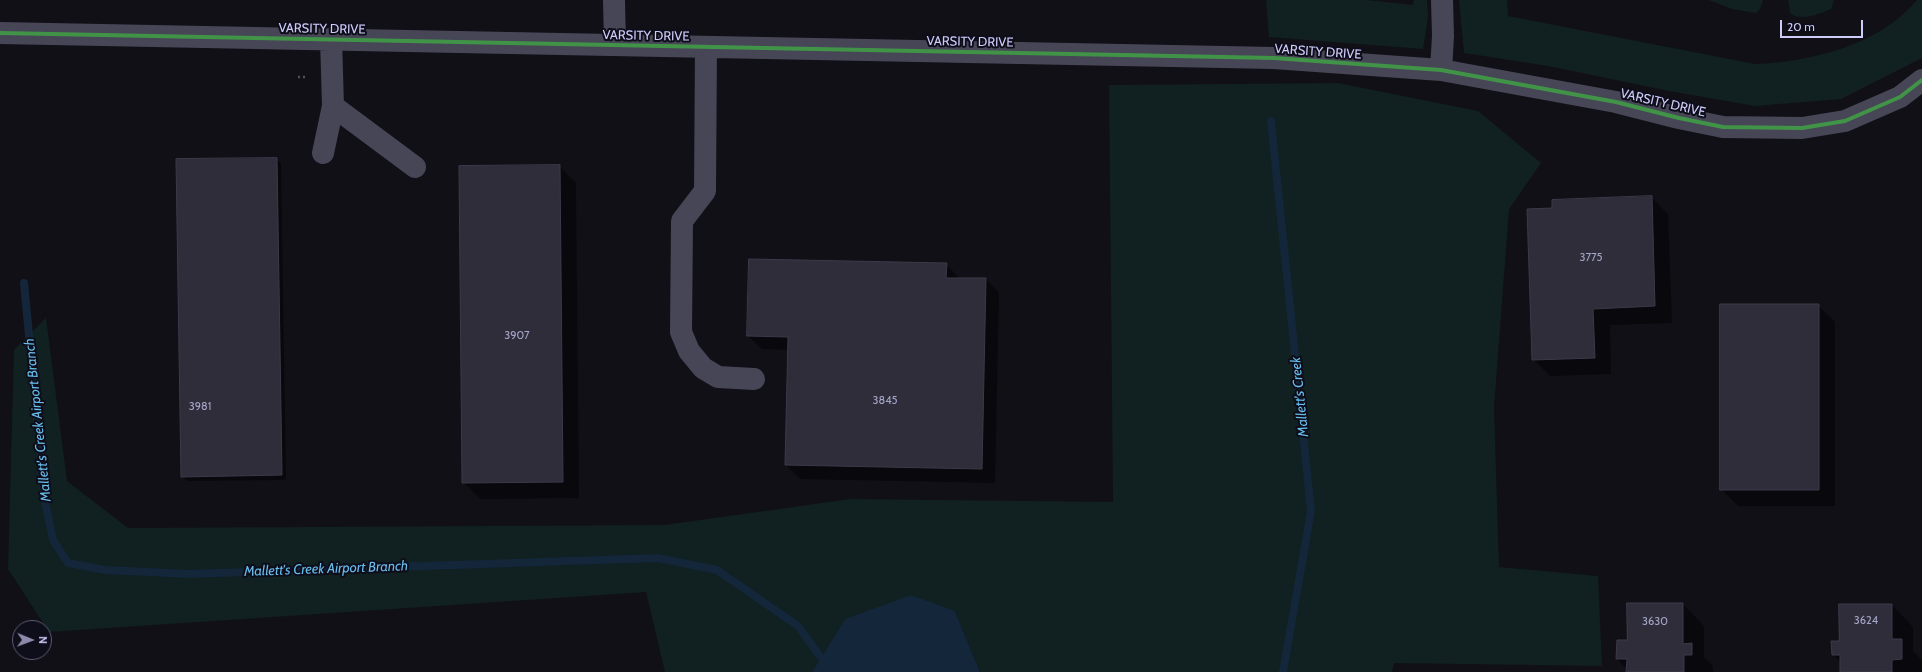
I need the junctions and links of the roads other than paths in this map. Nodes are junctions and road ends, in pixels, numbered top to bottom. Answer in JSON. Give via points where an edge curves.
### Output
{"nodes":[{"id":1,"x":614,"y":0,"type":"edge"},
{"id":2,"x":1442,"y":0,"type":"edge"},
{"id":3,"x":0,"y":33,"type":"edge"},
{"id":4,"x":331,"y":39,"type":"junction"},
{"id":5,"x":615,"y":45,"type":"junction"},
{"id":6,"x":706,"y":47,"type":"junction"},
{"id":7,"x":1441,"y":70,"type":"junction"},
{"id":8,"x":1922,"y":80,"type":"edge"},
{"id":9,"x":332,"y":106,"type":"junction"},
{"id":10,"x":323,"y":153,"type":"dead end"},
{"id":11,"x":415,"y":167,"type":"dead end"},
{"id":12,"x":754,"y":379,"type":"dead end"}],
"edges":[{"from":1,"to":5,"type":"street"},
{"from":2,"to":7,"type":"street"},
{"from":3,"to":4,"type":"street","name":"VARSITY DRIVE"},
{"from":4,"to":5,"type":"street","name":"VARSITY DRIVE"},
{"from":4,"to":9,"type":"street"},
{"from":5,"to":6,"type":"street","name":"VARSITY DRIVE"},
{"from":6,"to":7,"type":"street","name":"VARSITY DRIVE","via":[[1274,58]]},
{"from":6,"to":12,"type":"street","via":[[705,190],[682,221],[681,332],[689,351],[703,368],[718,377]]},
{"from":7,"to":8,"type":"street","name":"VARSITY DRIVE","via":[[1616,102],[1723,127],[1802,128],[1845,120],[1900,97]]},
{"from":9,"to":10,"type":"street"},
{"from":9,"to":11,"type":"street"}]}
